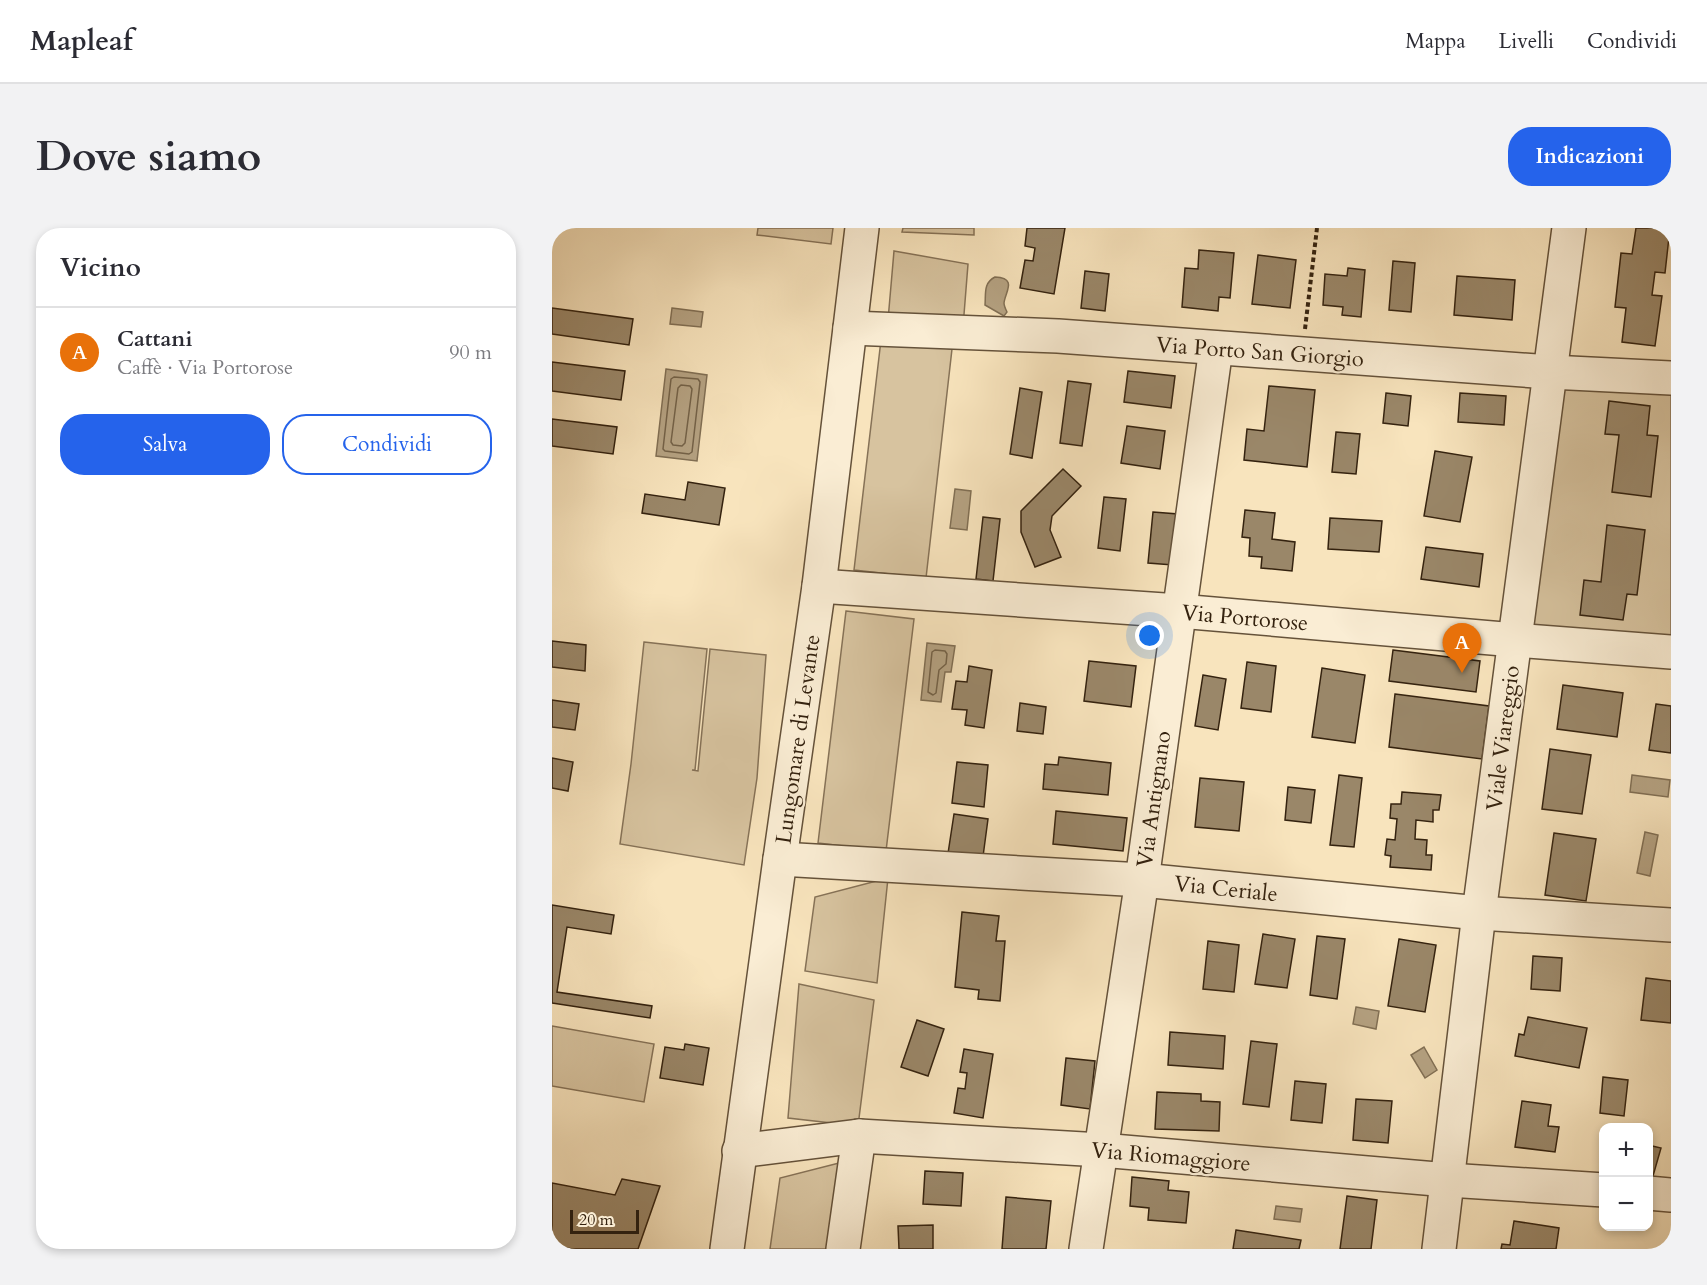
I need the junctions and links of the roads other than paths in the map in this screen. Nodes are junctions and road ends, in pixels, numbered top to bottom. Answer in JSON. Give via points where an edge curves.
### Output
{"nodes":[{"id":1,"x":862,"y":228,"type":"edge"},
{"id":2,"x":1569,"y":228,"type":"edge"},
{"id":3,"x":850,"y":328,"type":"junction"},
{"id":4,"x":1216,"y":348,"type":"junction"},
{"id":5,"x":1550,"y":372,"type":"junction"},
{"id":6,"x":1671,"y":378,"type":"edge"},
{"id":7,"x":819,"y":586,"type":"junction"},
{"id":8,"x":1179,"y":610,"type":"junction"},
{"id":9,"x":1515,"y":640,"type":"junction"},
{"id":10,"x":1671,"y":652,"type":"edge"},
{"id":11,"x":780,"y":859,"type":"junction"},
{"id":12,"x":1142,"y":880,"type":"junction"},
{"id":13,"x":1479,"y":913,"type":"junction"},
{"id":14,"x":1671,"y":925,"type":"edge"},
{"id":15,"x":859,"y":1136,"type":"junction"},
{"id":16,"x":1101,"y":1150,"type":"junction"},
{"id":17,"x":740,"y":1151,"type":"junction"},
{"id":18,"x":1448,"y":1179,"type":"junction"},
{"id":19,"x":1599,"y":1190,"type":"edge"},
{"id":20,"x":1653,"y":1193,"type":"edge"},
{"id":21,"x":1671,"y":1195,"type":"edge"},
{"id":22,"x":727,"y":1249,"type":"edge"},
{"id":23,"x":843,"y":1249,"type":"edge"},
{"id":24,"x":1086,"y":1249,"type":"edge"},
{"id":25,"x":1439,"y":1249,"type":"edge"}],
"edges":[{"from":1,"to":3,"type":"street","name":"Lungomare di Levante"},
{"from":2,"to":5,"type":"street","name":"Viale Viareggio"},
{"from":3,"to":4,"type":"street","name":"Via Porto San Giorgio","via":[[1058,336]]},
{"from":3,"to":7,"type":"street","name":"Lungomare di Levante"},
{"from":4,"to":5,"type":"street","name":"Via Porto San Giorgio"},
{"from":4,"to":8,"type":"street","name":"Via Antignano"},
{"from":5,"to":6,"type":"street","name":"Via Porto San Giorgio"},
{"from":5,"to":9,"type":"street","name":"Viale Viareggio"},
{"from":7,"to":8,"type":"street","name":"Via Portorose"},
{"from":7,"to":11,"type":"street","name":"Lungomare di Levante"},
{"from":8,"to":9,"type":"street","name":"Via Portorose"},
{"from":8,"to":12,"type":"street","name":"Via Antignano"},
{"from":9,"to":10,"type":"street","name":"Via Portorose"},
{"from":9,"to":13,"type":"street","name":"Viale Viareggio"},
{"from":11,"to":12,"type":"street","name":"Via Ceriale"},
{"from":11,"to":17,"type":"street","name":"Lungomare di Levante"},
{"from":12,"to":13,"type":"street","name":"Via Ceriale"},
{"from":12,"to":16,"type":"street","name":"Via Antignano"},
{"from":13,"to":14,"type":"street","name":"Via Ceriale"},
{"from":13,"to":18,"type":"street","name":"Viale Viareggio"},
{"from":15,"to":16,"type":"street","name":"Via Riomaggiore"},
{"from":15,"to":17,"type":"street","name":"Via Riomaggiore"},
{"from":15,"to":23,"type":"street"},
{"from":16,"to":18,"type":"street","name":"Via Riomaggiore"},
{"from":16,"to":24,"type":"street","name":"Via Antignano"},
{"from":17,"to":22,"type":"street","name":"Lungomare di Levante"},
{"from":18,"to":19,"type":"street","name":"Via Riomaggiore"},
{"from":18,"to":25,"type":"street","name":"Viale Viareggio"},
{"from":20,"to":21,"type":"street"}]}
